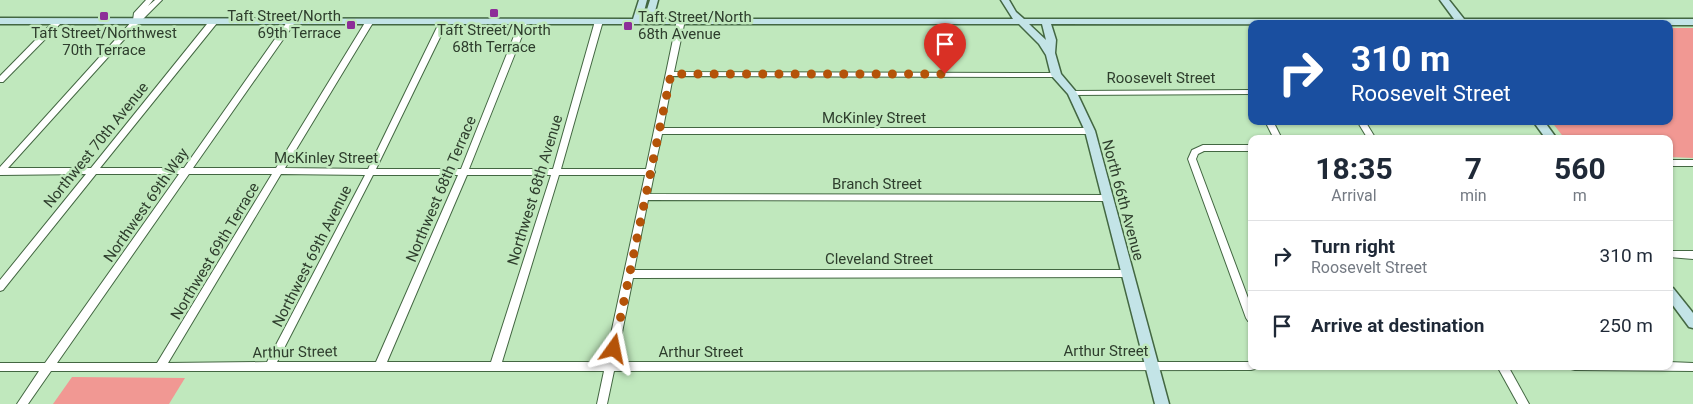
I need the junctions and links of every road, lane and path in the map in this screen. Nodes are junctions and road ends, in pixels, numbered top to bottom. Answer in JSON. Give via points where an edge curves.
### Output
{"nodes":[{"id":1,"x":150,"y":0,"type":"edge"},
{"id":2,"x":159,"y":0,"type":"edge"},
{"id":3,"x":643,"y":0,"type":"edge"},
{"id":4,"x":654,"y":0,"type":"edge"},
{"id":5,"x":1444,"y":0,"type":"edge"},
{"id":6,"x":1005,"y":1,"type":"edge"},
{"id":7,"x":599,"y":20,"type":"junction"},
{"id":8,"x":638,"y":20,"type":"junction"},
{"id":9,"x":648,"y":20,"type":"junction"},
{"id":10,"x":681,"y":20,"type":"junction"},
{"id":11,"x":1460,"y":20,"type":"edge"},
{"id":12,"x":0,"y":21,"type":"edge"},
{"id":13,"x":59,"y":21,"type":"junction"},
{"id":14,"x":136,"y":21,"type":"junction"},
{"id":15,"x":214,"y":21,"type":"junction"},
{"id":16,"x":370,"y":21,"type":"junction"},
{"id":17,"x":444,"y":21,"type":"junction"},
{"id":18,"x":524,"y":21,"type":"junction"},
{"id":19,"x":292,"y":22,"type":"junction"},
{"id":20,"x":980,"y":22,"type":"junction"},
{"id":21,"x":1021,"y":22,"type":"junction"},
{"id":22,"x":1046,"y":22,"type":"junction"},
{"id":23,"x":1248,"y":22,"type":"edge"},
{"id":24,"x":1673,"y":22,"type":"edge"},
{"id":25,"x":1693,"y":22,"type":"edge"},
{"id":26,"x":1051,"y":55,"type":"junction"},
{"id":27,"x":671,"y":74,"type":"junction"},
{"id":28,"x":1056,"y":75,"type":"junction"},
{"id":29,"x":0,"y":80,"type":"edge"},
{"id":30,"x":1248,"y":92,"type":"edge"},
{"id":31,"x":1072,"y":93,"type":"junction"},
{"id":32,"x":1541,"y":125,"type":"edge"},
{"id":33,"x":1090,"y":131,"type":"junction"},
{"id":34,"x":659,"y":132,"type":"junction"},
{"id":35,"x":1549,"y":135,"type":"edge"},
{"id":36,"x":1248,"y":148,"type":"edge"},
{"id":37,"x":1673,"y":163,"type":"edge"},
{"id":38,"x":1693,"y":163,"type":"edge"},
{"id":39,"x":0,"y":171,"type":"edge"},
{"id":40,"x":94,"y":171,"type":"junction"},
{"id":41,"x":186,"y":171,"type":"junction"},
{"id":42,"x":371,"y":171,"type":"junction"},
{"id":43,"x":278,"y":172,"type":"junction"},
{"id":44,"x":464,"y":172,"type":"junction"},
{"id":45,"x":556,"y":172,"type":"junction"},
{"id":46,"x":651,"y":172,"type":"junction"},
{"id":47,"x":646,"y":197,"type":"junction"},
{"id":48,"x":1108,"y":198,"type":"junction"},
{"id":49,"x":1673,"y":254,"type":"edge"},
{"id":50,"x":1693,"y":255,"type":"edge"},
{"id":51,"x":630,"y":274,"type":"junction"},
{"id":52,"x":1128,"y":274,"type":"junction"},
{"id":53,"x":0,"y":287,"type":"edge"},
{"id":54,"x":1673,"y":296,"type":"edge"},
{"id":55,"x":1248,"y":310,"type":"edge"},
{"id":56,"x":1693,"y":324,"type":"edge"},
{"id":57,"x":160,"y":366,"type":"junction"},
{"id":58,"x":380,"y":366,"type":"junction"},
{"id":59,"x":1151,"y":366,"type":"junction"},
{"id":60,"x":1248,"y":366,"type":"edge"},
{"id":61,"x":0,"y":367,"type":"edge"},
{"id":62,"x":48,"y":367,"type":"junction"},
{"id":63,"x":270,"y":367,"type":"junction"},
{"id":64,"x":495,"y":367,"type":"junction"},
{"id":65,"x":1673,"y":367,"type":"edge"},
{"id":66,"x":1693,"y":367,"type":"edge"},
{"id":67,"x":610,"y":368,"type":"junction"},
{"id":68,"x":1504,"y":370,"type":"edge"},
{"id":69,"x":22,"y":404,"type":"edge"},
{"id":70,"x":602,"y":404,"type":"edge"},
{"id":71,"x":1162,"y":404,"type":"edge"},
{"id":72,"x":1524,"y":404,"type":"edge"}],
"edges":[{"from":1,"to":14,"type":"street","via":[[138,13]]},
{"from":2,"to":14,"type":"street"},
{"from":3,"to":8,"type":"street"},
{"from":4,"to":9,"type":"street"},
{"from":5,"to":11,"type":"street"},
{"from":6,"to":20,"type":"street","via":[[1000,14]]},
{"from":6,"to":21,"type":"street","name":"North 66th Avenue"},
{"from":7,"to":8,"type":"street"},
{"from":7,"to":18,"type":"street"},
{"from":7,"to":45,"type":"street","name":"Northwest 68th Avenue"},
{"from":8,"to":9,"type":"street"},
{"from":9,"to":10,"type":"street"},
{"from":10,"to":20,"type":"street"},
{"from":10,"to":27,"type":"street"},
{"from":12,"to":13,"type":"street"},
{"from":13,"to":14,"type":"street"},
{"from":13,"to":29,"type":"street"},
{"from":14,"to":15,"type":"street"},
{"from":14,"to":39,"type":"street"},
{"from":15,"to":19,"type":"street"},
{"from":15,"to":40,"type":"street","name":"Northwest 70th Avenue"},
{"from":16,"to":17,"type":"street"},
{"from":16,"to":19,"type":"street"},
{"from":16,"to":43,"type":"street","name":"Northwest 69th Terrace"},
{"from":17,"to":18,"type":"street"},
{"from":17,"to":42,"type":"street","name":"Northwest 69th Avenue"},
{"from":18,"to":44,"type":"street","name":"Northwest 68th Terrace"},
{"from":19,"to":41,"type":"street","name":"Northwest 69th Way"},
{"from":20,"to":21,"type":"street"},
{"from":21,"to":22,"type":"street"},
{"from":21,"to":26,"type":"street","name":"North 66th Avenue","via":[[1043,42]]},
{"from":22,"to":23,"type":"street"},
{"from":22,"to":26,"type":"street"},
{"from":24,"to":25,"type":"street"},
{"from":26,"to":28,"type":"street","name":"North 66th Avenue"},
{"from":27,"to":28,"type":"street"},
{"from":27,"to":34,"type":"street"},
{"from":28,"to":31,"type":"street","name":"North 66th Avenue"},
{"from":30,"to":31,"type":"street","name":"Roosevelt Street"},
{"from":31,"to":33,"type":"street","name":"North 66th Avenue"},
{"from":32,"to":35,"type":"street"},
{"from":33,"to":34,"type":"street","name":"McKinley Street"},
{"from":33,"to":48,"type":"street","name":"North 66th Avenue"},
{"from":34,"to":46,"type":"street"},
{"from":36,"to":55,"type":"street","via":[[1203,148],[1195,152],[1192,159]]},
{"from":37,"to":38,"type":"street"},
{"from":39,"to":40,"type":"street","name":"McKinley Street"},
{"from":40,"to":41,"type":"street","name":"McKinley Street"},
{"from":40,"to":53,"type":"street","name":"Northwest 70th Avenue"},
{"from":41,"to":43,"type":"street","name":"McKinley Street"},
{"from":41,"to":62,"type":"street","name":"Northwest 69th Way"},
{"from":42,"to":43,"type":"street","name":"McKinley Street"},
{"from":42,"to":44,"type":"street","name":"McKinley Street"},
{"from":42,"to":63,"type":"street","name":"Northwest 69th Avenue"},
{"from":43,"to":57,"type":"street","name":"Northwest 69th Terrace"},
{"from":44,"to":45,"type":"street","name":"McKinley Street"},
{"from":44,"to":58,"type":"street","name":"Northwest 68th Terrace"},
{"from":45,"to":46,"type":"street","name":"McKinley Street"},
{"from":45,"to":64,"type":"street","name":"Northwest 68th Avenue"},
{"from":46,"to":47,"type":"street"},
{"from":47,"to":48,"type":"street","name":"Branch Street"},
{"from":47,"to":51,"type":"street"},
{"from":48,"to":52,"type":"street","name":"North 66th Avenue"},
{"from":49,"to":50,"type":"street"},
{"from":51,"to":52,"type":"street","name":"Cleveland Street"},
{"from":51,"to":67,"type":"street"},
{"from":52,"to":59,"type":"street","name":"North 66th Avenue"},
{"from":54,"to":56,"type":"street"},
{"from":57,"to":62,"type":"street","name":"Arthur Street"},
{"from":57,"to":63,"type":"street","name":"Arthur Street"},
{"from":58,"to":63,"type":"street","name":"Arthur Street"},
{"from":58,"to":64,"type":"street","name":"Arthur Street"},
{"from":59,"to":60,"type":"street","name":"Arthur Street"},
{"from":59,"to":67,"type":"street","name":"Arthur Street"},
{"from":59,"to":71,"type":"street","name":"North 66th Avenue"},
{"from":61,"to":62,"type":"street","name":"Arthur Street"},
{"from":62,"to":69,"type":"street","name":"Northwest 69th Way"},
{"from":64,"to":67,"type":"street","name":"Arthur Street"},
{"from":65,"to":66,"type":"street"},
{"from":67,"to":70,"type":"street"},
{"from":68,"to":72,"type":"street"}]}
